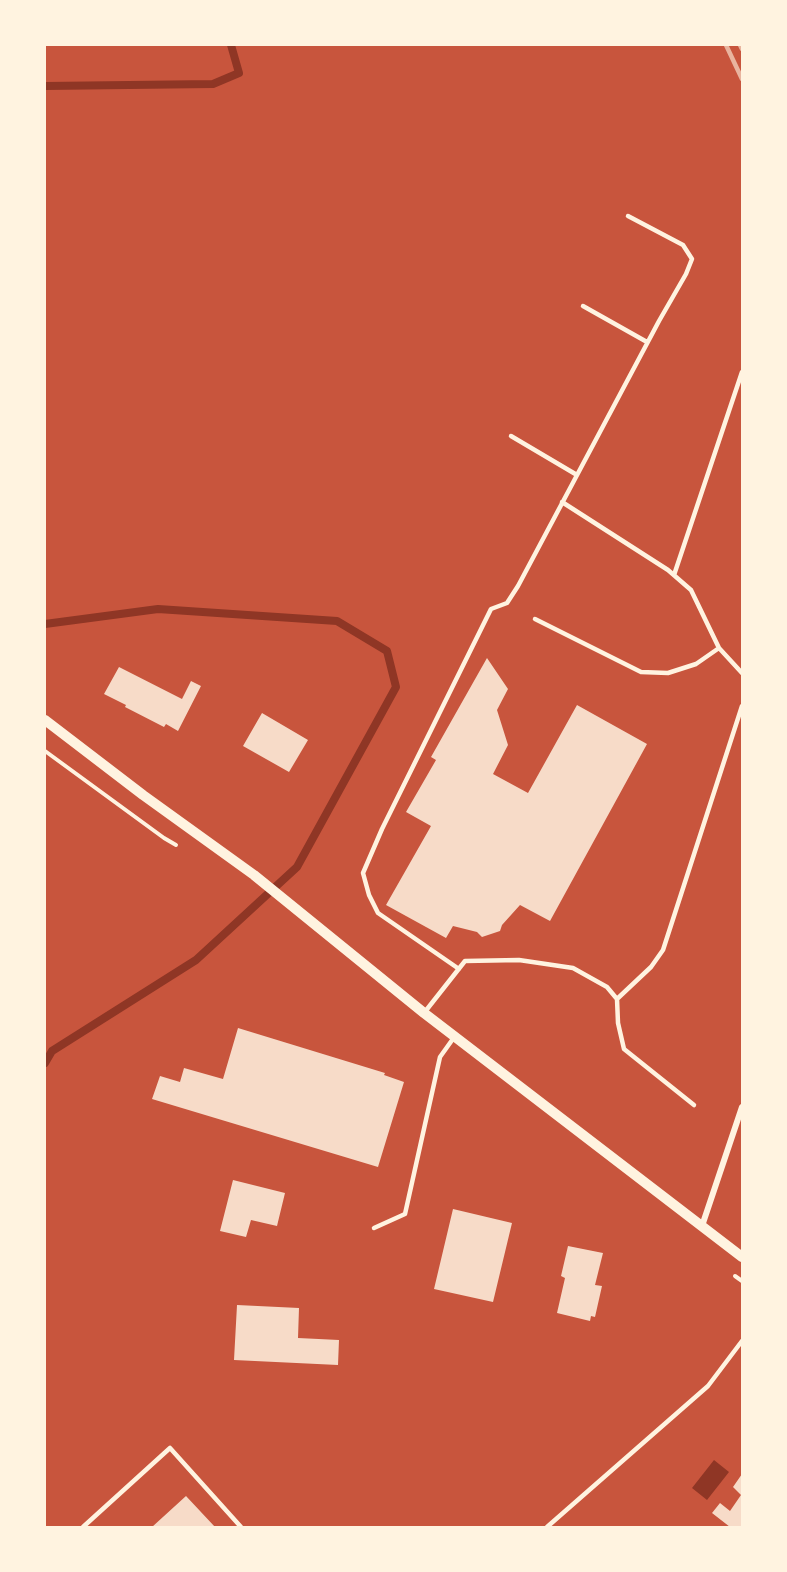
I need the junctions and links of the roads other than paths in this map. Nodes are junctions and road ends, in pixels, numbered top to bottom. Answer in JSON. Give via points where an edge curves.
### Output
{"nodes":[{"id":1,"x":628,"y":216,"type":"dead end"},
{"id":2,"x":583,"y":306,"type":"dead end"},
{"id":3,"x":647,"y":342,"type":"junction"},
{"id":4,"x":742,"y":372,"type":"edge"},
{"id":5,"x":511,"y":436,"type":"dead end"},
{"id":6,"x":577,"y":475,"type":"junction"},
{"id":7,"x":562,"y":502,"type":"junction"},
{"id":8,"x":674,"y":575,"type":"junction"},
{"id":9,"x":535,"y":619,"type":"dead end"},
{"id":10,"x":719,"y":648,"type":"junction"},
{"id":11,"x":741,"y":670,"type":"edge"},
{"id":12,"x":742,"y":706,"type":"edge"},
{"id":13,"x":45,"y":720,"type":"edge"},
{"id":14,"x":459,"y":969,"type":"junction"},
{"id":15,"x":616,"y":999,"type":"junction"},
{"id":16,"x":424,"y":1013,"type":"junction"},
{"id":17,"x":454,"y":1036,"type":"junction"},
{"id":18,"x":694,"y":1105,"type":"dead end"},
{"id":19,"x":742,"y":1107,"type":"edge"},
{"id":20,"x":702,"y":1226,"type":"junction"},
{"id":21,"x":374,"y":1228,"type":"dead end"},
{"id":22,"x":742,"y":1257,"type":"edge"},
{"id":23,"x":742,"y":1341,"type":"edge"},
{"id":24,"x":82,"y":1527,"type":"edge"},
{"id":25,"x":241,"y":1527,"type":"edge"},
{"id":26,"x":547,"y":1527,"type":"edge"}],
"edges":[{"from":1,"to":3,"type":"lane","via":[[683,245],[692,259]]},
{"from":2,"to":3,"type":"lane"},
{"from":3,"to":6,"type":"lane"},
{"from":4,"to":8,"type":"lane"},
{"from":5,"to":6,"type":"lane"},
{"from":6,"to":7,"type":"lane"},
{"from":7,"to":8,"type":"lane"},
{"from":7,"to":14,"type":"lane","via":[[507,603],[491,609],[363,873],[378,913]]},
{"from":8,"to":10,"type":"lane","via":[[692,590]]},
{"from":9,"to":10,"type":"lane","via":[[641,672],[668,673],[696,664]]},
{"from":10,"to":11,"type":"lane"},
{"from":12,"to":15,"type":"lane","via":[[663,950],[651,967]]},
{"from":13,"to":16,"type":"street","via":[[254,875]]},
{"from":14,"to":15,"type":"lane","via":[[465,961],[483,960],[519,960],[573,968],[607,987]]},
{"from":14,"to":16,"type":"lane"},
{"from":15,"to":18,"type":"lane","via":[[624,1049]]},
{"from":16,"to":17,"type":"street"},
{"from":17,"to":20,"type":"street"},
{"from":17,"to":21,"type":"lane","via":[[440,1057],[405,1214]]},
{"from":19,"to":20,"type":"street"},
{"from":20,"to":22,"type":"street"},
{"from":23,"to":26,"type":"lane","via":[[708,1386]]},
{"from":24,"to":25,"type":"lane","via":[[170,1448]]}]}
